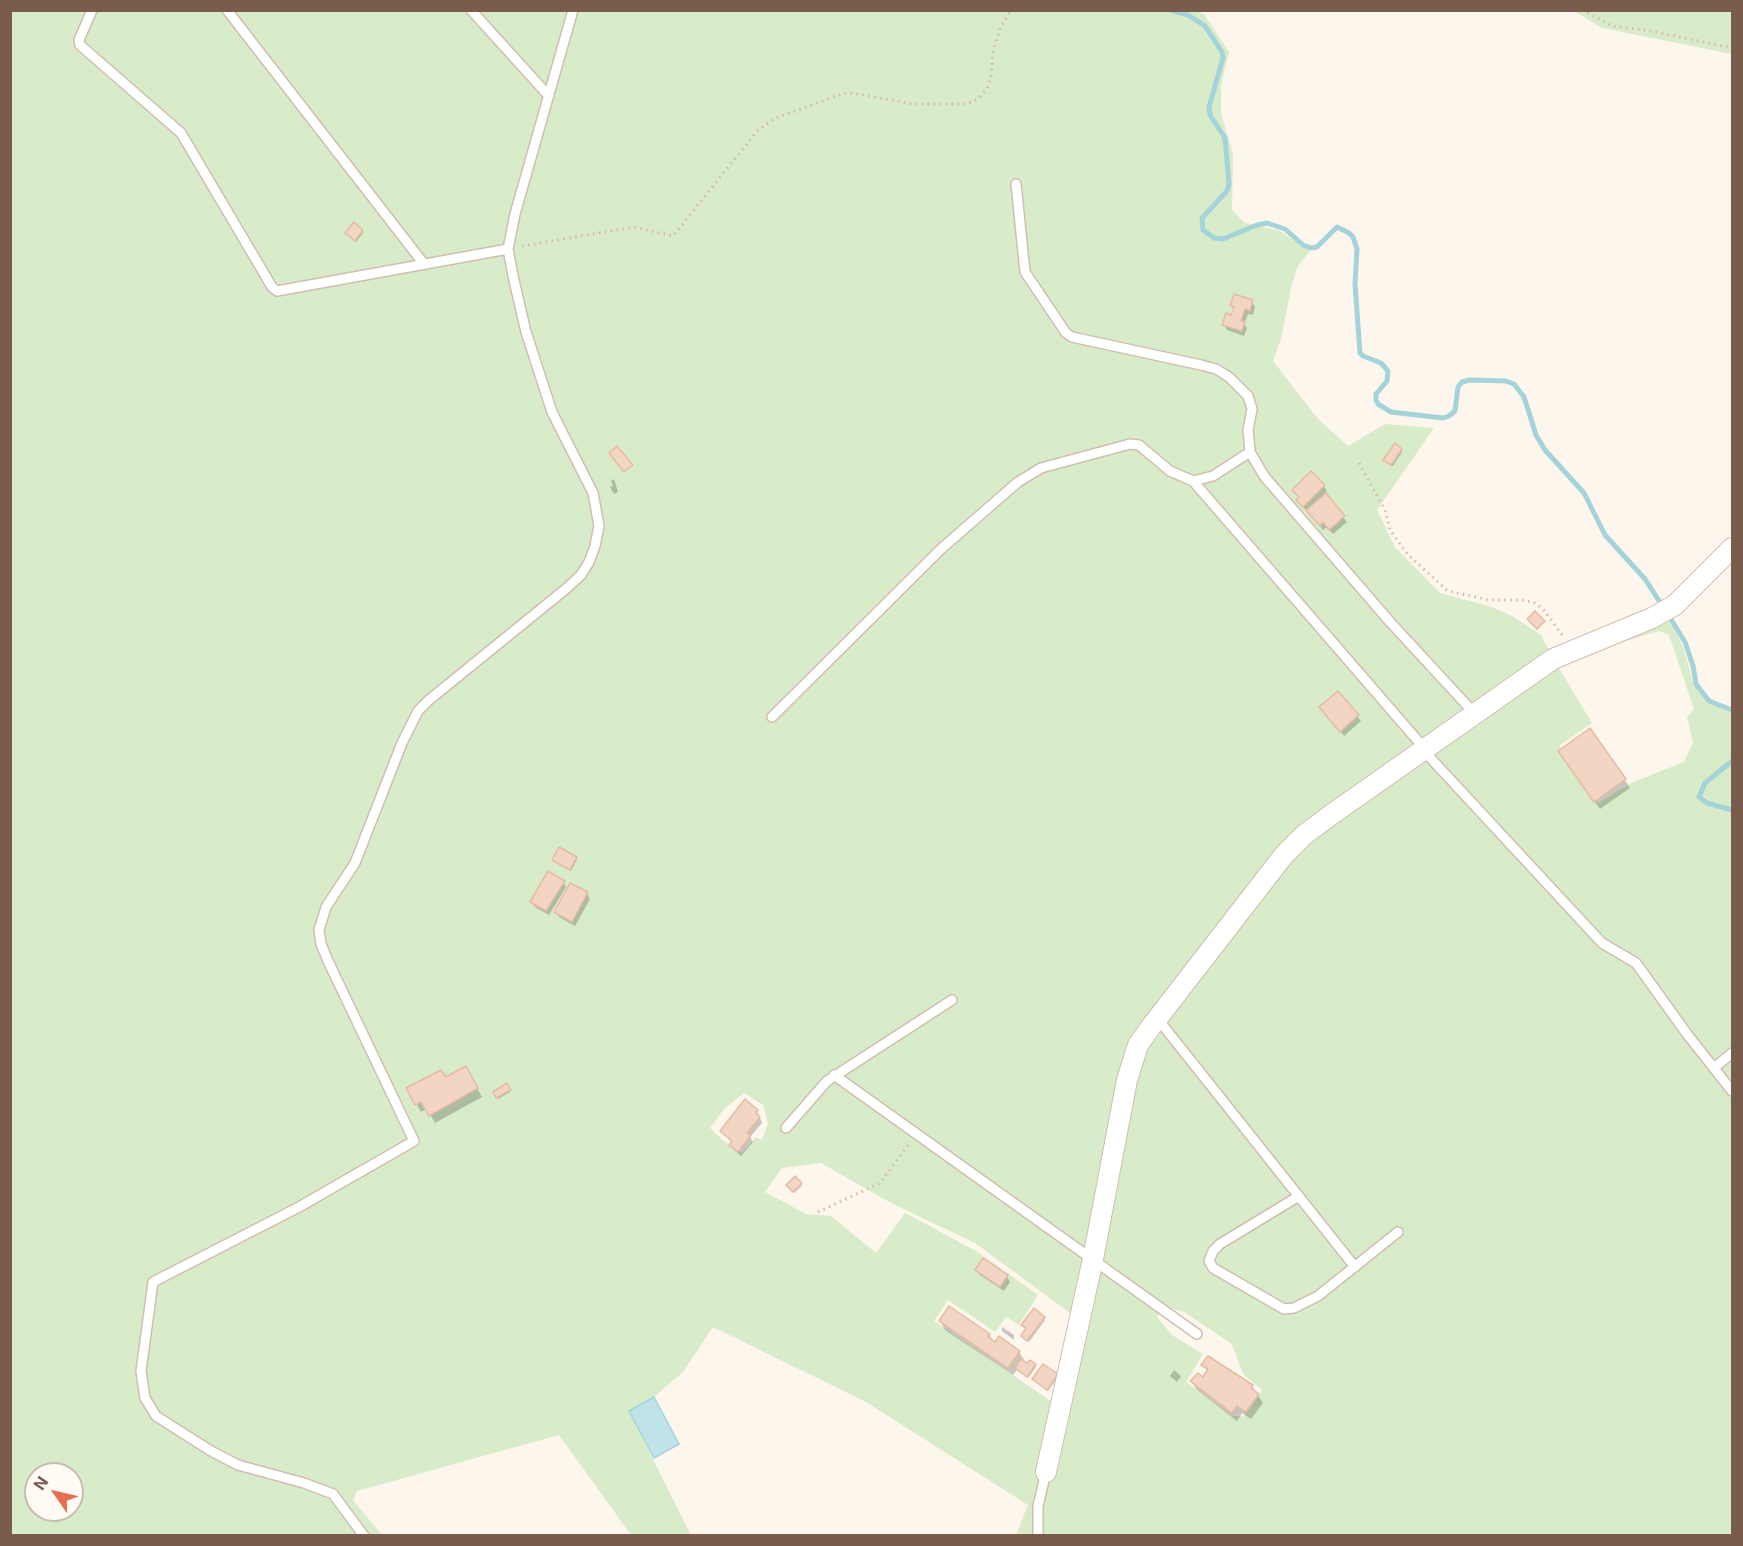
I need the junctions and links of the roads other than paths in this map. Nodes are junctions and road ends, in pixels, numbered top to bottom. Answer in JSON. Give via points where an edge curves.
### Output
{"nodes":[{"id":1,"x":92,"y":10,"type":"edge"},
{"id":2,"x":227,"y":10,"type":"edge"},
{"id":3,"x":471,"y":10,"type":"edge"},
{"id":4,"x":573,"y":10,"type":"edge"},
{"id":5,"x":548,"y":95,"type":"junction"},
{"id":6,"x":1016,"y":184,"type":"dead end"},
{"id":7,"x":508,"y":249,"type":"junction"},
{"id":8,"x":424,"y":264,"type":"junction"},
{"id":9,"x":1250,"y":452,"type":"junction"},
{"id":10,"x":1193,"y":482,"type":"junction"},
{"id":11,"x":1732,"y":548,"type":"edge"},
{"id":12,"x":1475,"y":714,"type":"junction"},
{"id":13,"x":772,"y":717,"type":"dead end"},
{"id":14,"x":1424,"y":749,"type":"junction"},
{"id":15,"x":952,"y":1000,"type":"dead end"},
{"id":16,"x":1157,"y":1018,"type":"junction"},
{"id":17,"x":1732,"y":1053,"type":"edge"},
{"id":18,"x":1714,"y":1068,"type":"junction"},
{"id":19,"x":834,"y":1075,"type":"junction"},
{"id":20,"x":1732,"y":1091,"type":"edge"},
{"id":21,"x":786,"y":1128,"type":"dead end"},
{"id":22,"x":1299,"y":1196,"type":"junction"},
{"id":23,"x":1398,"y":1232,"type":"dead end"},
{"id":24,"x":1093,"y":1259,"type":"junction"},
{"id":25,"x":1355,"y":1267,"type":"junction"},
{"id":26,"x":1197,"y":1334,"type":"dead end"},
{"id":27,"x":1046,"y":1472,"type":"joint"},
{"id":28,"x":364,"y":1536,"type":"edge"},
{"id":29,"x":1038,"y":1536,"type":"edge"}],
"edges":[{"from":1,"to":8,"type":"lane","via":[[80,45],[181,133],[277,291]]},
{"from":2,"to":8,"type":"lane"},
{"from":3,"to":5,"type":"lane"},
{"from":4,"to":5,"type":"lane"},
{"from":5,"to":7,"type":"lane"},
{"from":6,"to":9,"type":"lane","via":[[1027,278],[1066,333],[1216,369],[1229,377],[1248,396]]},
{"from":7,"to":8,"type":"lane"},
{"from":7,"to":28,"type":"lane","via":[[526,332],[552,412],[593,493],[599,526],[589,562],[581,575],[418,711],[355,862],[322,917],[324,952],[414,1141],[299,1207],[153,1282],[141,1371],[145,1398],[156,1416],[238,1465],[333,1494]]},
{"from":9,"to":10,"type":"lane","via":[[1213,476]]},
{"from":9,"to":12,"type":"lane","via":[[1264,476],[1314,535]]},
{"from":10,"to":13,"type":"lane","via":[[1170,471],[1139,445],[1130,444],[1041,468],[1017,482],[955,536]]},
{"from":10,"to":14,"type":"lane"},
{"from":11,"to":12,"type":"street","via":[[1675,605],[1553,659]]},
{"from":12,"to":14,"type":"street"},
{"from":14,"to":16,"type":"street","via":[[1335,812],[1284,855]]},
{"from":14,"to":18,"type":"lane","via":[[1602,943],[1636,963]]},
{"from":15,"to":19,"type":"lane"},
{"from":16,"to":22,"type":"lane"},
{"from":16,"to":24,"type":"street","via":[[1138,1046],[1127,1080]]},
{"from":17,"to":18,"type":"lane"},
{"from":18,"to":20,"type":"lane"},
{"from":19,"to":21,"type":"lane"},
{"from":19,"to":24,"type":"lane"},
{"from":22,"to":25,"type":"lane"},
{"from":22,"to":25,"type":"lane","via":[[1221,1244],[1209,1261],[1213,1268],[1284,1309],[1318,1296]]},
{"from":23,"to":25,"type":"lane"},
{"from":24,"to":26,"type":"lane"},
{"from":24,"to":27,"type":"street"},
{"from":27,"to":29,"type":"lane","via":[[1038,1506]]}]}
